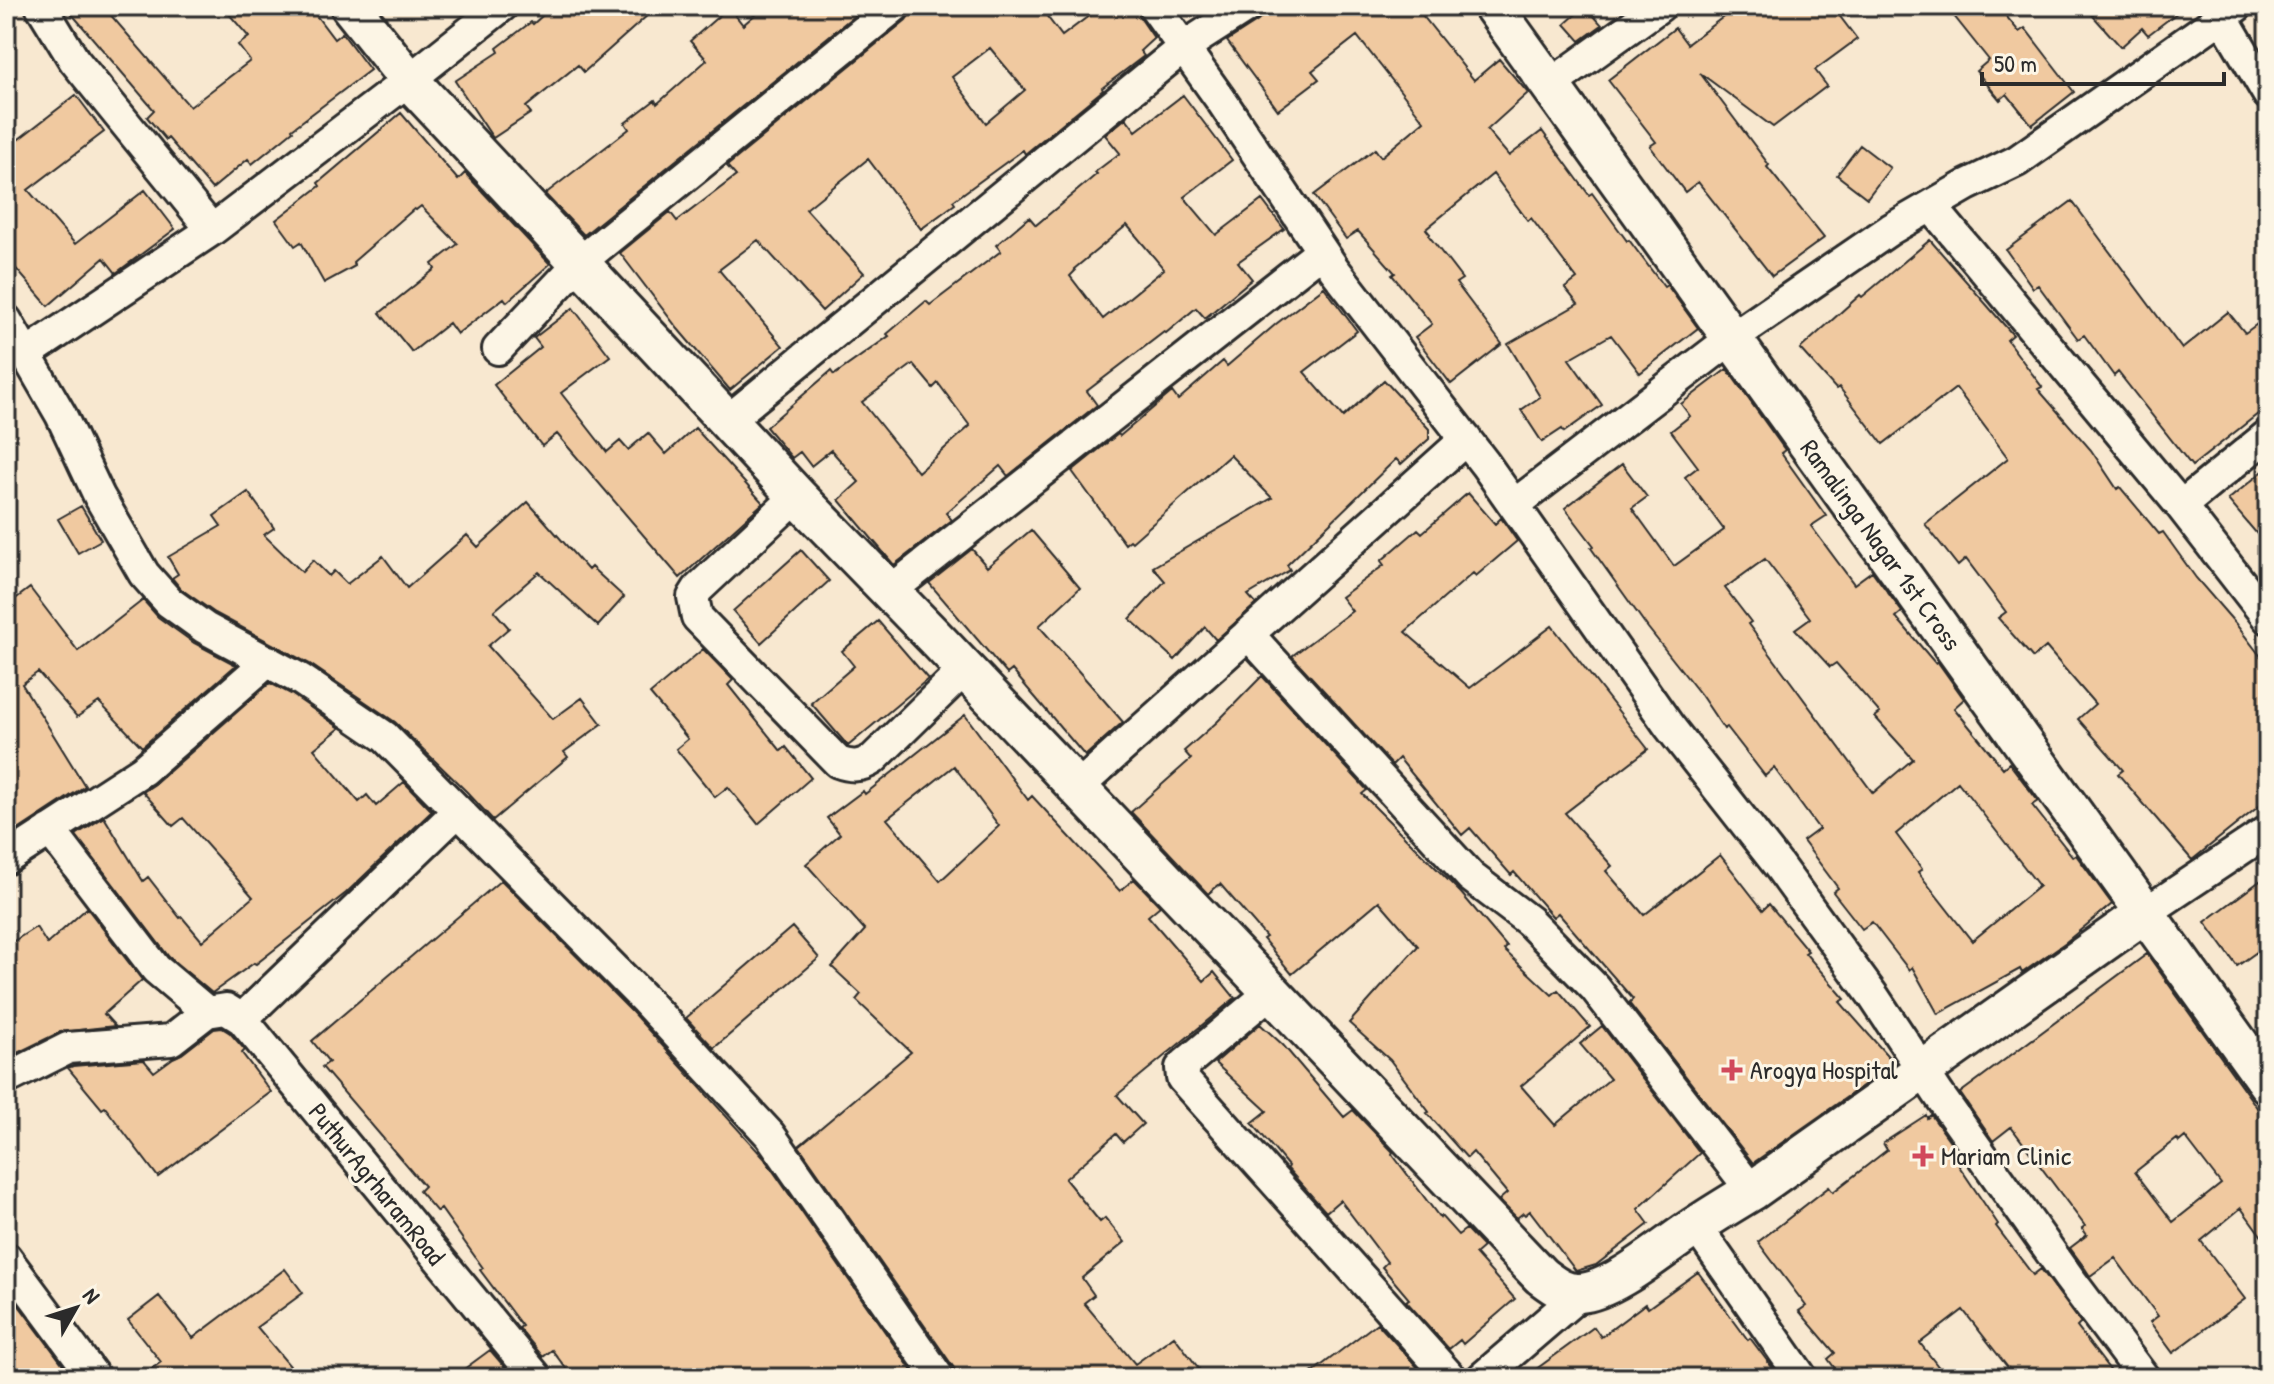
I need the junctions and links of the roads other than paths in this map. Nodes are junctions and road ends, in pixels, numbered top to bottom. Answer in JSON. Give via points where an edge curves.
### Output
{"nodes":[{"id":1,"x":41,"y":6,"type":"edge"},
{"id":2,"x":350,"y":6,"type":"edge"},
{"id":3,"x":502,"y":6,"type":"edge"},
{"id":4,"x":895,"y":6,"type":"edge"},
{"id":5,"x":1154,"y":6,"type":"edge"},
{"id":6,"x":1248,"y":6,"type":"edge"},
{"id":7,"x":1493,"y":6,"type":"edge"},
{"id":8,"x":1660,"y":6,"type":"edge"},
{"id":9,"x":2230,"y":11,"type":"edge"},
{"id":10,"x":1184,"y":47,"type":"junction"},
{"id":11,"x":409,"y":80,"type":"junction"},
{"id":12,"x":1550,"y":85,"type":"junction"},
{"id":13,"x":2268,"y":94,"type":"edge"},
{"id":14,"x":1931,"y":206,"type":"junction"},
{"id":15,"x":212,"y":230,"type":"junction"},
{"id":16,"x":1322,"y":251,"type":"junction"},
{"id":17,"x":580,"y":262,"type":"junction"},
{"id":18,"x":6,"y":320,"type":"edge"},
{"id":19,"x":1732,"y":338,"type":"junction"},
{"id":20,"x":498,"y":349,"type":"dead end"},
{"id":21,"x":26,"y":354,"type":"junction"},
{"id":22,"x":727,"y":421,"type":"junction"},
{"id":23,"x":2268,"y":435,"type":"edge"},
{"id":24,"x":1466,"y":439,"type":"junction"},
{"id":25,"x":797,"y":496,"type":"junction"},
{"id":26,"x":1514,"y":505,"type":"junction"},
{"id":27,"x":2181,"y":506,"type":"junction"},
{"id":28,"x":890,"y":591,"type":"junction"},
{"id":29,"x":2268,"y":618,"type":"edge"},
{"id":30,"x":1248,"y":634,"type":"junction"},
{"id":31,"x":268,"y":661,"type":"junction"},
{"id":32,"x":965,"y":669,"type":"junction"},
{"id":33,"x":1078,"y":787,"type":"junction"},
{"id":34,"x":458,"y":811,"type":"junction"},
{"id":35,"x":50,"y":830,"type":"junction"},
{"id":36,"x":2268,"y":831,"type":"edge"},
{"id":37,"x":6,"y":859,"type":"edge"},
{"id":38,"x":2145,"y":913,"type":"junction"},
{"id":39,"x":1272,"y":991,"type":"junction"},
{"id":40,"x":207,"y":1012,"type":"junction"},
{"id":41,"x":242,"y":1019,"type":"junction"},
{"id":42,"x":1924,"y":1071,"type":"junction"},
{"id":43,"x":6,"y":1079,"type":"edge"},
{"id":44,"x":2268,"y":1084,"type":"edge"},
{"id":45,"x":1752,"y":1191,"type":"junction"},
{"id":46,"x":1696,"y":1226,"type":"junction"},
{"id":47,"x":6,"y":1258,"type":"edge"},
{"id":48,"x":1581,"y":1293,"type":"junction"},
{"id":49,"x":95,"y":1378,"type":"edge"},
{"id":50,"x":537,"y":1378,"type":"edge"},
{"id":51,"x":939,"y":1378,"type":"edge"},
{"id":52,"x":1451,"y":1378,"type":"edge"},
{"id":53,"x":1482,"y":1378,"type":"edge"},
{"id":54,"x":1802,"y":1378,"type":"edge"},
{"id":55,"x":2144,"y":1378,"type":"edge"}],
"edges":[{"from":1,"to":15,"type":"street","via":[[74,60]]},
{"from":2,"to":11,"type":"street"},
{"from":3,"to":11,"type":"street"},
{"from":4,"to":17,"type":"street"},
{"from":5,"to":10,"type":"street"},
{"from":6,"to":10,"type":"street"},
{"from":7,"to":12,"type":"street","name":"Ramalinga Nagar 1st Cross"},
{"from":8,"to":12,"type":"street"},
{"from":9,"to":13,"type":"street"},
{"from":9,"to":14,"type":"street","via":[[2017,161]]},
{"from":10,"to":16,"type":"street"},
{"from":10,"to":22,"type":"street"},
{"from":11,"to":15,"type":"street"},
{"from":11,"to":17,"type":"street"},
{"from":12,"to":19,"type":"street","name":"Ramalinga Nagar 1st Cross"},
{"from":14,"to":19,"type":"street"},
{"from":14,"to":27,"type":"street"},
{"from":15,"to":21,"type":"street"},
{"from":16,"to":24,"type":"street"},
{"from":16,"to":28,"type":"street"},
{"from":17,"to":20,"type":"street"},
{"from":17,"to":22,"type":"street"},
{"from":18,"to":21,"type":"street"},
{"from":19,"to":26,"type":"street"},
{"from":19,"to":38,"type":"street","name":"Ramalinga Nagar 1st Cross"},
{"from":21,"to":31,"type":"street","via":[[144,574],[169,602],[205,628]]},
{"from":22,"to":25,"type":"street"},
{"from":23,"to":27,"type":"street"},
{"from":24,"to":26,"type":"street"},
{"from":24,"to":30,"type":"street"},
{"from":25,"to":28,"type":"street"},
{"from":25,"to":32,"type":"street","via":[[693,597],[697,617],[718,640],[838,762],[854,766],[873,759]]},
{"from":26,"to":42,"type":"street","via":[[1669,726],[1778,865]]},
{"from":27,"to":29,"type":"street"},
{"from":28,"to":32,"type":"street"},
{"from":30,"to":33,"type":"street"},
{"from":30,"to":45,"type":"street","via":[[1471,877],[1529,921],[1595,988]]},
{"from":31,"to":34,"type":"street","via":[[385,737]]},
{"from":31,"to":35,"type":"street","via":[[143,770]]},
{"from":32,"to":33,"type":"street"},
{"from":33,"to":39,"type":"street"},
{"from":34,"to":41,"type":"street"},
{"from":34,"to":51,"type":"street","via":[[770,1135]]},
{"from":35,"to":37,"type":"street"},
{"from":35,"to":40,"type":"street","via":[[156,969]]},
{"from":36,"to":38,"type":"street"},
{"from":38,"to":42,"type":"street"},
{"from":38,"to":44,"type":"street","name":"Ramalinga Nagar 1st Cross"},
{"from":39,"to":48,"type":"street","via":[[1541,1276],[1559,1290]]},
{"from":39,"to":52,"type":"street","via":[[1185,1064],[1182,1078]]},
{"from":40,"to":41,"type":"street","via":[[226,1009]]},
{"from":40,"to":43,"type":"street","via":[[171,1040],[68,1048]]},
{"from":41,"to":50,"type":"street","name":"PuthurAgrharamRoad"},
{"from":42,"to":45,"type":"street"},
{"from":42,"to":55,"type":"street"},
{"from":45,"to":46,"type":"street"},
{"from":46,"to":48,"type":"street","via":[[1621,1277]]},
{"from":46,"to":54,"type":"street"},
{"from":47,"to":49,"type":"street"},
{"from":48,"to":53,"type":"street"}]}
